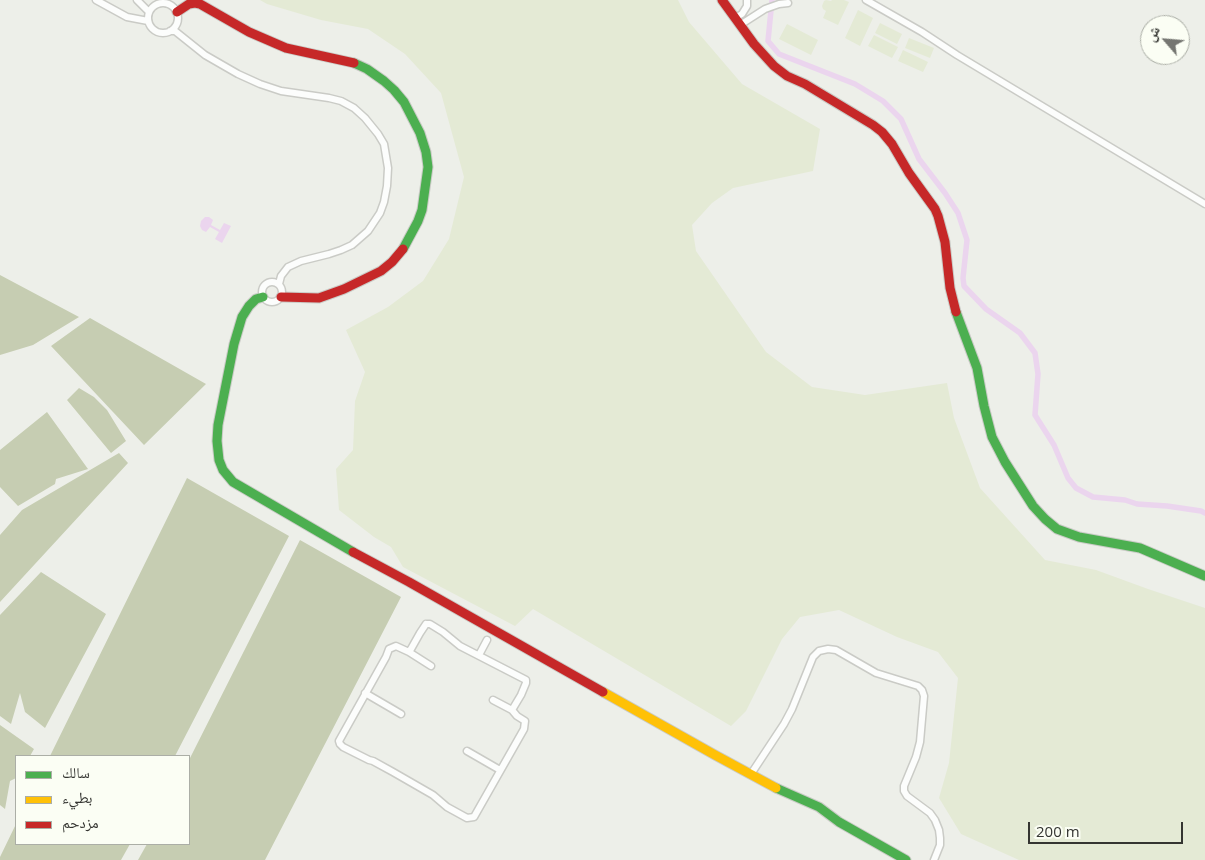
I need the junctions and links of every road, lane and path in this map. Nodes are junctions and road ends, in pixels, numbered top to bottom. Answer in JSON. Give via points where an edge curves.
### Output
{"nodes":[{"id":1,"x":96,"y":0,"type":"edge"},
{"id":2,"x":136,"y":0,"type":"edge"},
{"id":3,"x":722,"y":0,"type":"edge"},
{"id":4,"x":747,"y":0,"type":"edge"},
{"id":5,"x":866,"y":0,"type":"edge"},
{"id":6,"x":788,"y":3,"type":"dead end"},
{"id":7,"x":149,"y":12,"type":"junction"},
{"id":8,"x":177,"y":12,"type":"junction"},
{"id":9,"x":148,"y":21,"type":"junction"},
{"id":10,"x":737,"y":22,"type":"junction"},
{"id":11,"x":170,"y":31,"type":"junction"},
{"id":12,"x":1205,"y":204,"type":"edge"},
{"id":13,"x":279,"y":284,"type":"junction"},
{"id":14,"x":263,"y":296,"type":"junction"},
{"id":15,"x":281,"y":297,"type":"junction"},
{"id":16,"x":1205,"y":576,"type":"edge"},
{"id":17,"x":487,"y":640,"type":"dead end"},
{"id":18,"x":409,"y":652,"type":"junction"},
{"id":19,"x":478,"y":655,"type":"junction"},
{"id":20,"x":431,"y":666,"type":"dead end"},
{"id":21,"x":365,"y":693,"type":"junction"},
{"id":22,"x":493,"y":700,"type":"dead end"},
{"id":23,"x":512,"y":710,"type":"junction"},
{"id":24,"x":401,"y":714,"type":"dead end"},
{"id":25,"x":467,"y":751,"type":"dead end"},
{"id":26,"x":500,"y":770,"type":"junction"},
{"id":27,"x":751,"y":774,"type":"junction"},
{"id":28,"x":906,"y":860,"type":"edge"},
{"id":29,"x":934,"y":860,"type":"edge"}],
"edges":[{"from":1,"to":9,"type":"street","via":[[127,18]]},
{"from":2,"to":7,"type":"street"},
{"from":3,"to":10,"type":"street"},
{"from":4,"to":10,"type":"street"},
{"from":5,"to":12,"type":"street"},
{"from":6,"to":10,"type":"street"},
{"from":7,"to":8,"type":"street","via":[[160,3],[170,5]]},
{"from":7,"to":9,"type":"street"},
{"from":8,"to":11,"type":"street","via":[[177,21]]},
{"from":8,"to":15,"type":"street","via":[[189,4],[200,4],[242,29],[286,48],[353,62],[394,90],[420,133],[428,167],[422,210],[402,250],[392,262],[381,271],[319,298]]},
{"from":9,"to":11,"type":"street","via":[[157,32]]},
{"from":10,"to":16,"type":"street","via":[[774,66],[787,76],[882,132],[935,209],[945,242],[953,301],[977,368],[992,437],[1032,506],[1057,528],[1078,537],[1140,548]]},
{"from":11,"to":13,"type":"street","via":[[175,31],[205,55],[260,84],[281,91],[341,101],[365,118],[384,144],[387,186],[380,213],[371,227],[352,245],[288,267]]},
{"from":13,"to":14,"type":"street","via":[[266,284]]},
{"from":13,"to":15,"type":"street"},
{"from":14,"to":15,"type":"street","via":[[273,302]]},
{"from":14,"to":27,"type":"street","via":[[256,298],[242,317],[218,425],[219,460],[232,482]]},
{"from":17,"to":19,"type":"street"},
{"from":18,"to":19,"type":"street","via":[[424,626],[430,624]]},
{"from":18,"to":20,"type":"street"},
{"from":18,"to":21,"type":"street","via":[[396,646],[389,649]]},
{"from":19,"to":23,"type":"street","via":[[526,680]]},
{"from":21,"to":24,"type":"street"},
{"from":21,"to":26,"type":"street","via":[[339,741],[341,746],[433,795],[447,807],[467,818],[474,817]]},
{"from":22,"to":23,"type":"street"},
{"from":23,"to":26,"type":"street","via":[[524,721],[524,729]]},
{"from":25,"to":26,"type":"street"},
{"from":27,"to":28,"type":"street","via":[[819,807]]},
{"from":27,"to":29,"type":"street","via":[[784,724],[813,657],[819,651],[836,650],[876,673],[918,686],[924,696],[920,742],[904,791],[935,820],[940,845]]}]}
